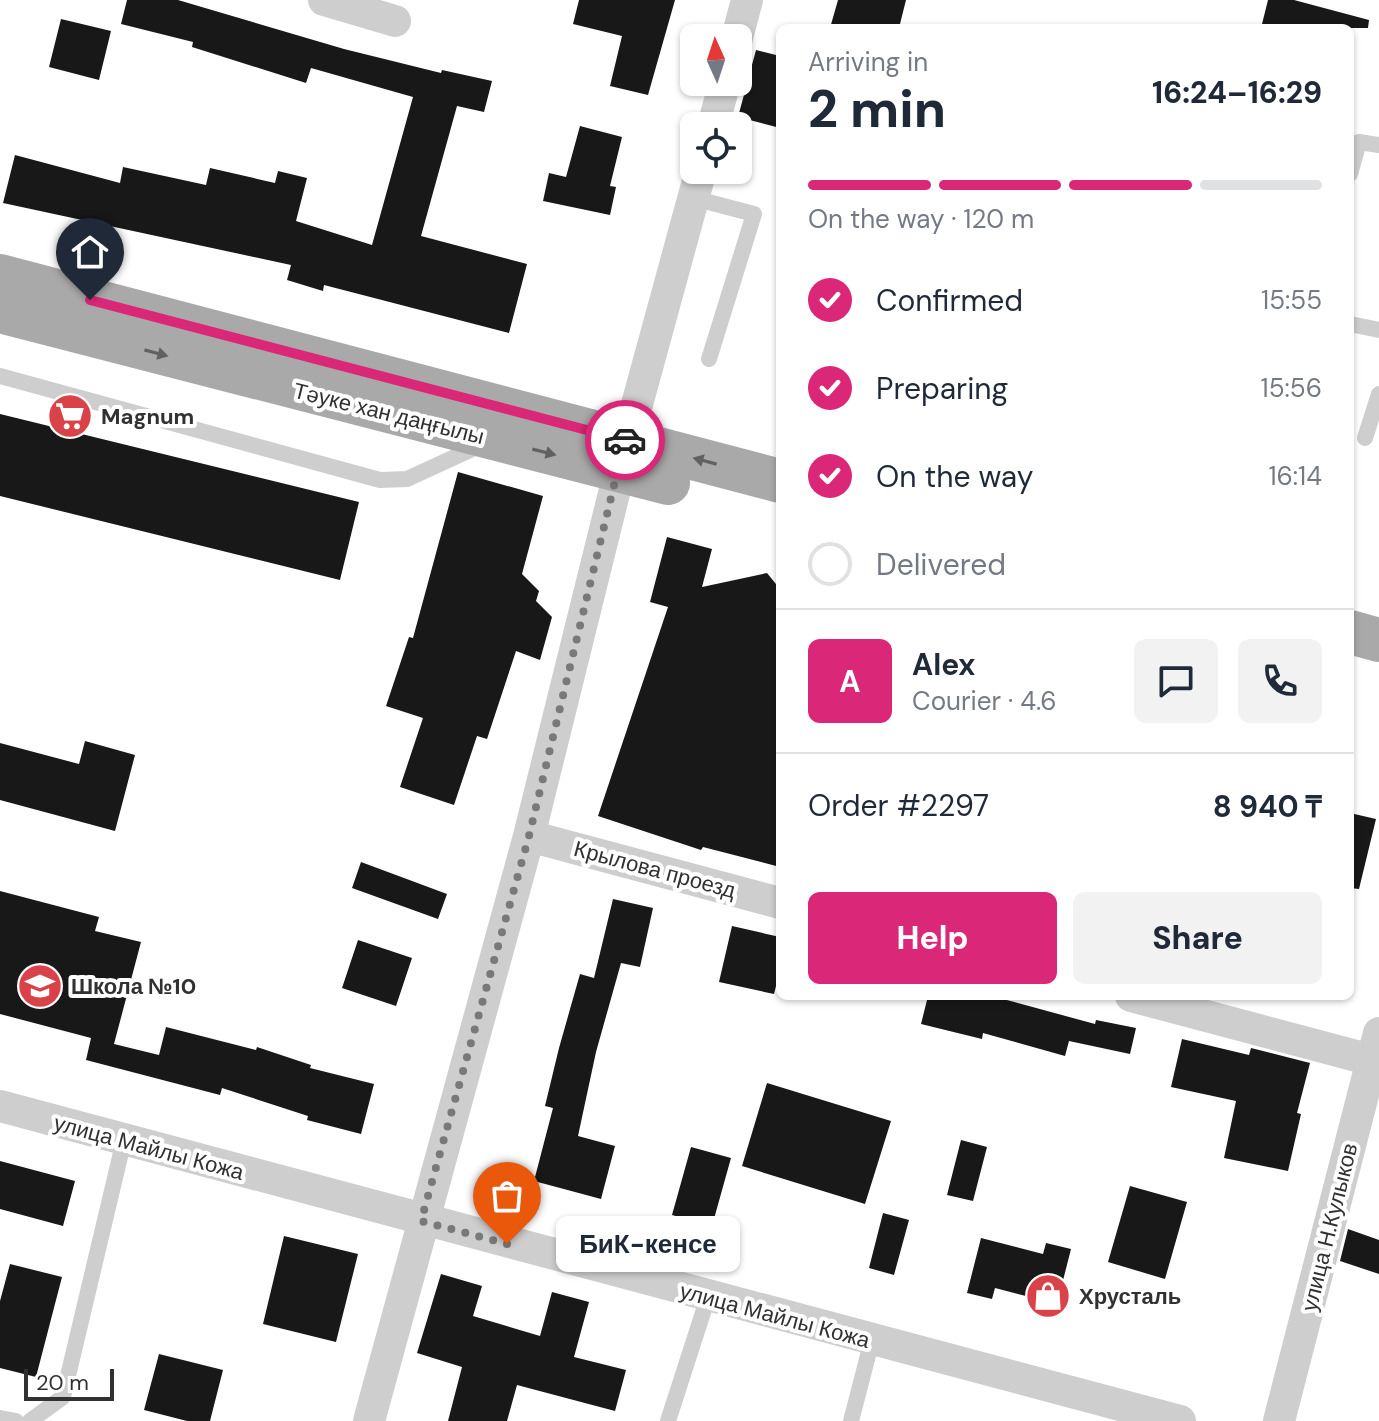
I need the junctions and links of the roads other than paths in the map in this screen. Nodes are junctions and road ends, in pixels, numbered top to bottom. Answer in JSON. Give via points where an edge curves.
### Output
{"nodes":[{"id":1,"x":324,"y":0,"type":"edge"},
{"id":2,"x":747,"y":0,"type":"edge"},
{"id":3,"x":395,"y":21,"type":"dead end"},
{"id":4,"x":741,"y":24,"type":"edge"},
{"id":5,"x":1379,"y":145,"type":"edge"},
{"id":6,"x":1354,"y":160,"type":"edge"},
{"id":7,"x":697,"y":184,"type":"edge"},
{"id":8,"x":0,"y":276,"type":"edge"},
{"id":9,"x":0,"y":311,"type":"edge"},
{"id":10,"x":1354,"y":325,"type":"edge"},
{"id":11,"x":1379,"y":330,"type":"edge"},
{"id":12,"x":709,"y":359,"type":"dead end"},
{"id":13,"x":0,"y":376,"type":"edge"},
{"id":14,"x":1379,"y":394,"type":"edge"},
{"id":15,"x":1365,"y":438,"type":"dead end"},
{"id":16,"x":493,"y":439,"type":"junction"},
{"id":17,"x":623,"y":456,"type":"junction"},
{"id":18,"x":776,"y":480,"type":"edge"},
{"id":19,"x":776,"y":510,"type":"edge"},
{"id":20,"x":1354,"y":633,"type":"edge"},
{"id":21,"x":1379,"y":640,"type":"edge"},
{"id":22,"x":1354,"y":655,"type":"edge"},
{"id":23,"x":1379,"y":662,"type":"edge"},
{"id":24,"x":529,"y":836,"type":"junction"},
{"id":25,"x":776,"y":902,"type":"edge"},
{"id":26,"x":1149,"y":1000,"type":"edge"},
{"id":27,"x":1377,"y":1052,"type":"edge"},
{"id":28,"x":0,"y":1106,"type":"edge"},
{"id":29,"x":124,"y":1140,"type":"junction"},
{"id":30,"x":421,"y":1221,"type":"junction"},
{"id":31,"x":708,"y":1297,"type":"junction"},
{"id":32,"x":872,"y":1340,"type":"junction"},
{"id":33,"x":0,"y":1418,"type":"edge"},
{"id":34,"x":16,"y":1421,"type":"edge"},
{"id":35,"x":30,"y":1421,"type":"edge"},
{"id":36,"x":369,"y":1421,"type":"edge"},
{"id":37,"x":668,"y":1421,"type":"edge"},
{"id":38,"x":851,"y":1421,"type":"edge"},
{"id":39,"x":1180,"y":1421,"type":"edge"},
{"id":40,"x":1279,"y":1421,"type":"edge"}],
"edges":[{"from":1,"to":3,"type":"street"},
{"from":2,"to":4,"type":"street"},
{"from":5,"to":6,"type":"lane","via":[[1359,142]]},
{"from":7,"to":12,"type":"lane","via":[[754,214]]},
{"from":7,"to":17,"type":"street"},
{"from":8,"to":17,"type":"main road","name":"Тәуке хан даңғылы"},
{"from":9,"to":16,"type":"main road","name":"Тәуке хан даңғылы","one_way":true},
{"from":10,"to":11,"type":"lane"},
{"from":13,"to":16,"type":"lane","via":[[380,480],[407,479]]},
{"from":14,"to":15,"type":"lane"},
{"from":16,"to":17,"type":"main road","name":"Тәуке хан даңғылы","one_way":true},
{"from":18,"to":17,"type":"main road","name":"Тәуке хан даңғылы","one_way":true},
{"from":17,"to":19,"type":"main road","name":"Тәуке хан даңғылы"},
{"from":17,"to":24,"type":"street"},
{"from":20,"to":21,"type":"main road"},
{"from":22,"to":23,"type":"main road"},
{"from":24,"to":25,"type":"street","name":"Крылова проезд"},
{"from":24,"to":30,"type":"street"},
{"from":26,"to":27,"type":"street"},
{"from":27,"to":40,"type":"street","name":"улица Н.Кулыков"},
{"from":28,"to":29,"type":"street","name":"улица Майлы Кожа"},
{"from":29,"to":30,"type":"street","name":"улица Майлы Кожа"},
{"from":29,"to":35,"type":"lane","via":[[63,1397]]},
{"from":30,"to":31,"type":"street","name":"улица Майлы Кожа"},
{"from":30,"to":36,"type":"street"},
{"from":31,"to":32,"type":"street","name":"улица Майлы Кожа"},
{"from":31,"to":37,"type":"lane"},
{"from":32,"to":38,"type":"lane"},
{"from":32,"to":39,"type":"street","name":"улица Майлы Кожа"},
{"from":33,"to":34,"type":"lane"}]}
